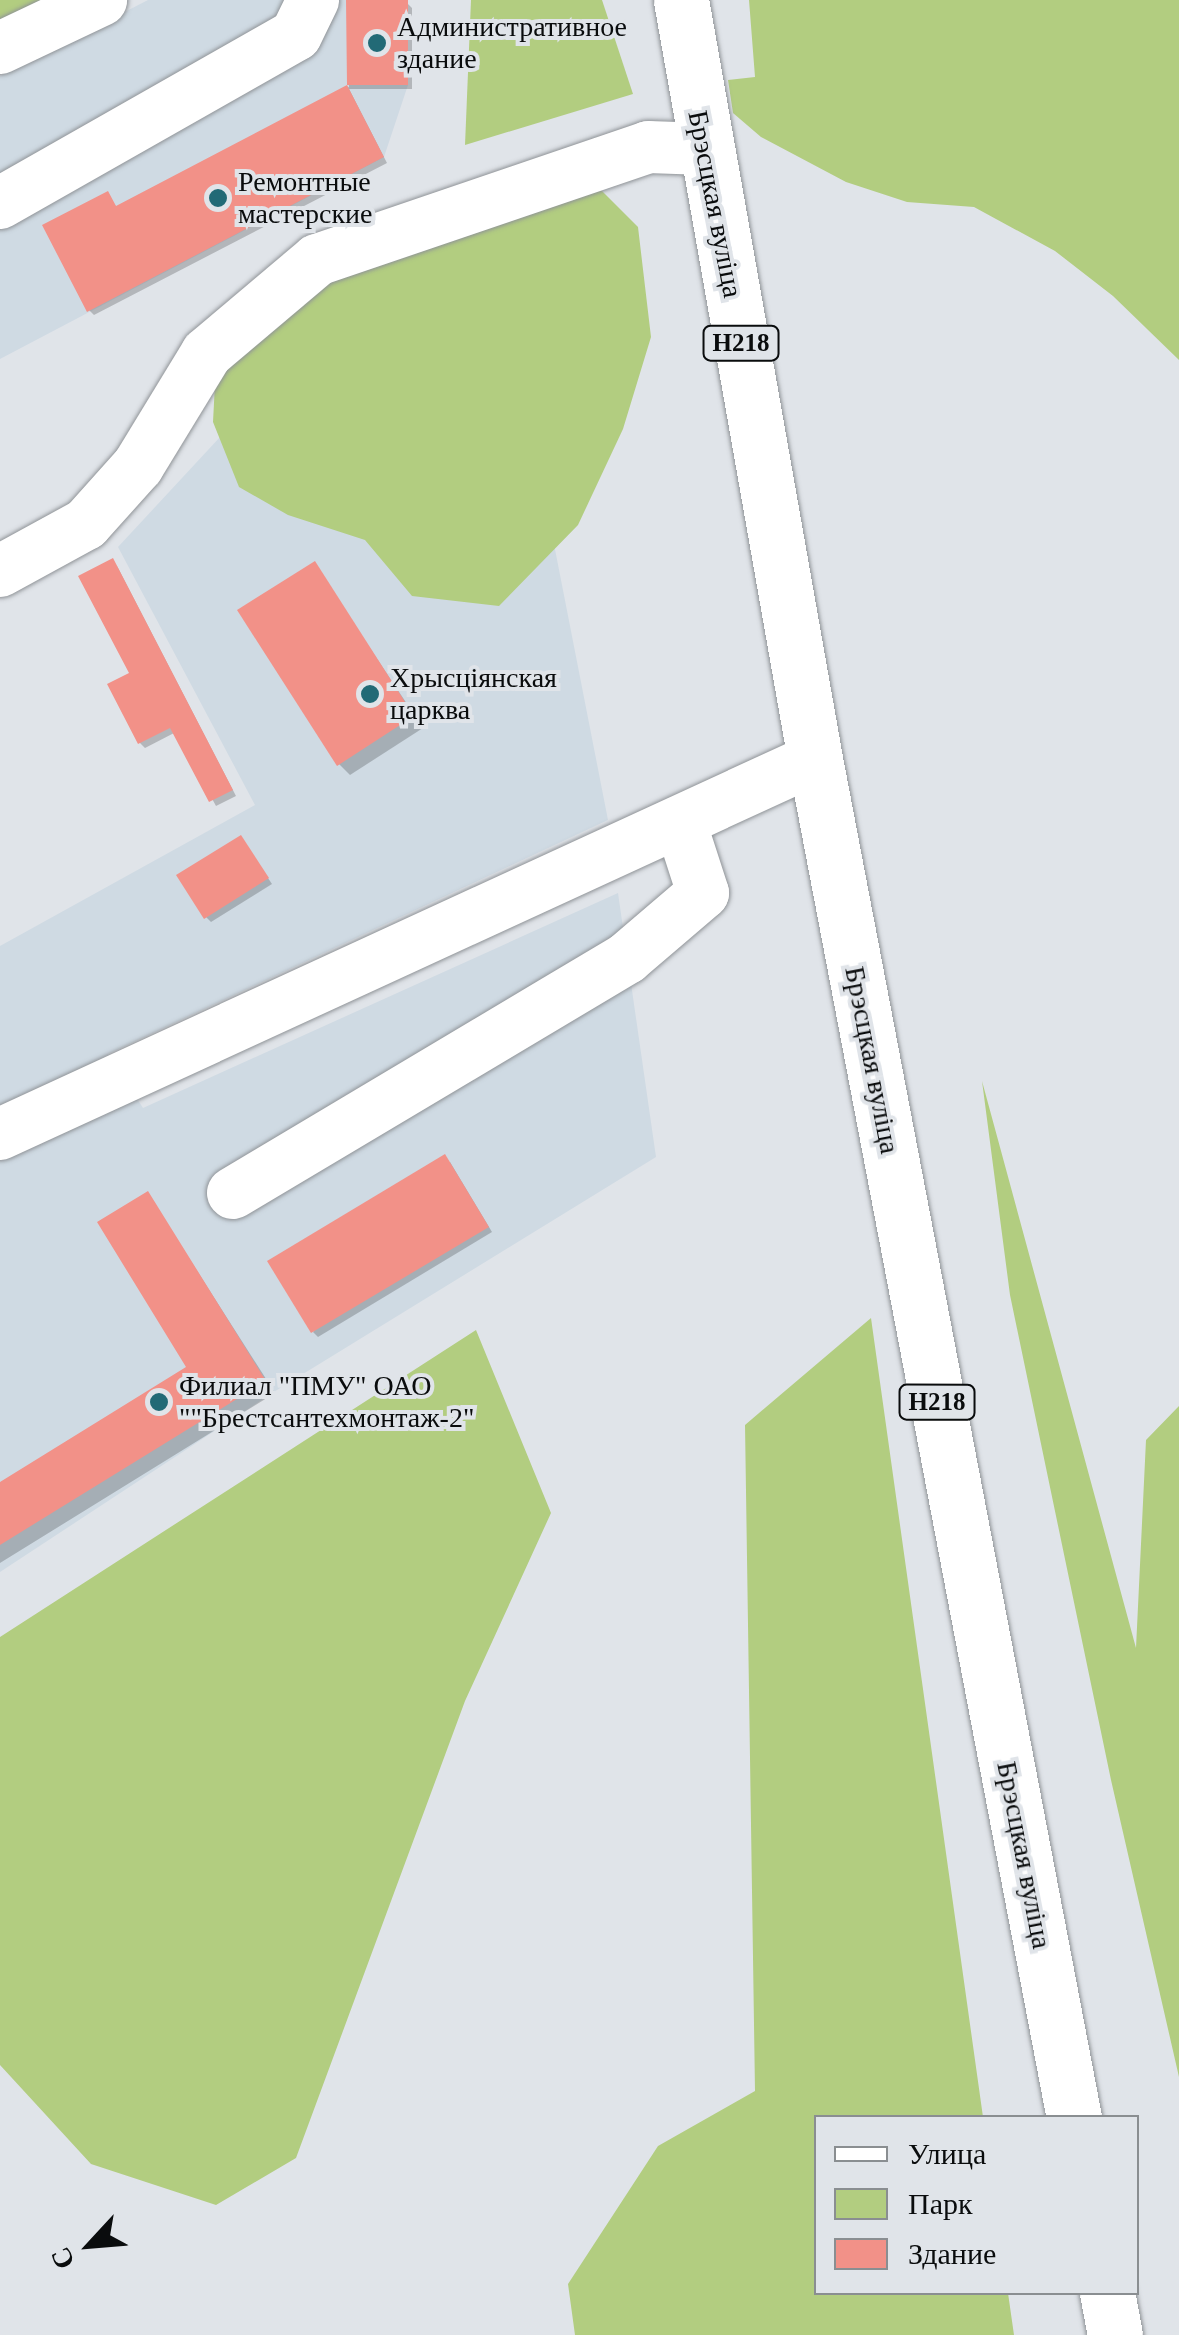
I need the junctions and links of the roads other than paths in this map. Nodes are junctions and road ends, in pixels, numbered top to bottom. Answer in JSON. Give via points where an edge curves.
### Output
{"nodes":[{"id":1,"x":101,"y":0,"type":"edge"},
{"id":2,"x":313,"y":0,"type":"edge"},
{"id":3,"x":681,"y":0,"type":"edge"},
{"id":4,"x":0,"y":48,"type":"edge"},
{"id":5,"x":706,"y":149,"type":"junction"},
{"id":6,"x":0,"y":203,"type":"edge"},
{"id":7,"x":0,"y":571,"type":"edge"},
{"id":8,"x":815,"y":760,"type":"junction"},
{"id":9,"x":680,"y":822,"type":"junction"},
{"id":10,"x":0,"y":1134,"type":"edge"},
{"id":11,"x":233,"y":1193,"type":"dead end"},
{"id":12,"x":1073,"y":2115,"type":"edge"},
{"id":13,"x":1108,"y":2295,"type":"edge"},
{"id":14,"x":1115,"y":2335,"type":"edge"}],
"edges":[{"from":1,"to":4,"type":"lane"},
{"from":2,"to":6,"type":"lane","via":[[296,34]]},
{"from":3,"to":5,"type":"main road","name":"Брэсцкая вуліца","number":"Н218"},
{"from":5,"to":7,"type":"lane","via":[[648,147],[317,260],[207,353],[138,466],[86,524]]},
{"from":5,"to":8,"type":"main road","name":"Брэсцкая вуліца","number":"Н218"},
{"from":8,"to":9,"type":"lane"},
{"from":8,"to":12,"type":"main road","name":"Брэсцкая вуліца","number":"Н218"},
{"from":9,"to":10,"type":"lane"},
{"from":9,"to":11,"type":"lane","via":[[703,893],[627,958]]},
{"from":13,"to":14,"type":"main road"}]}
